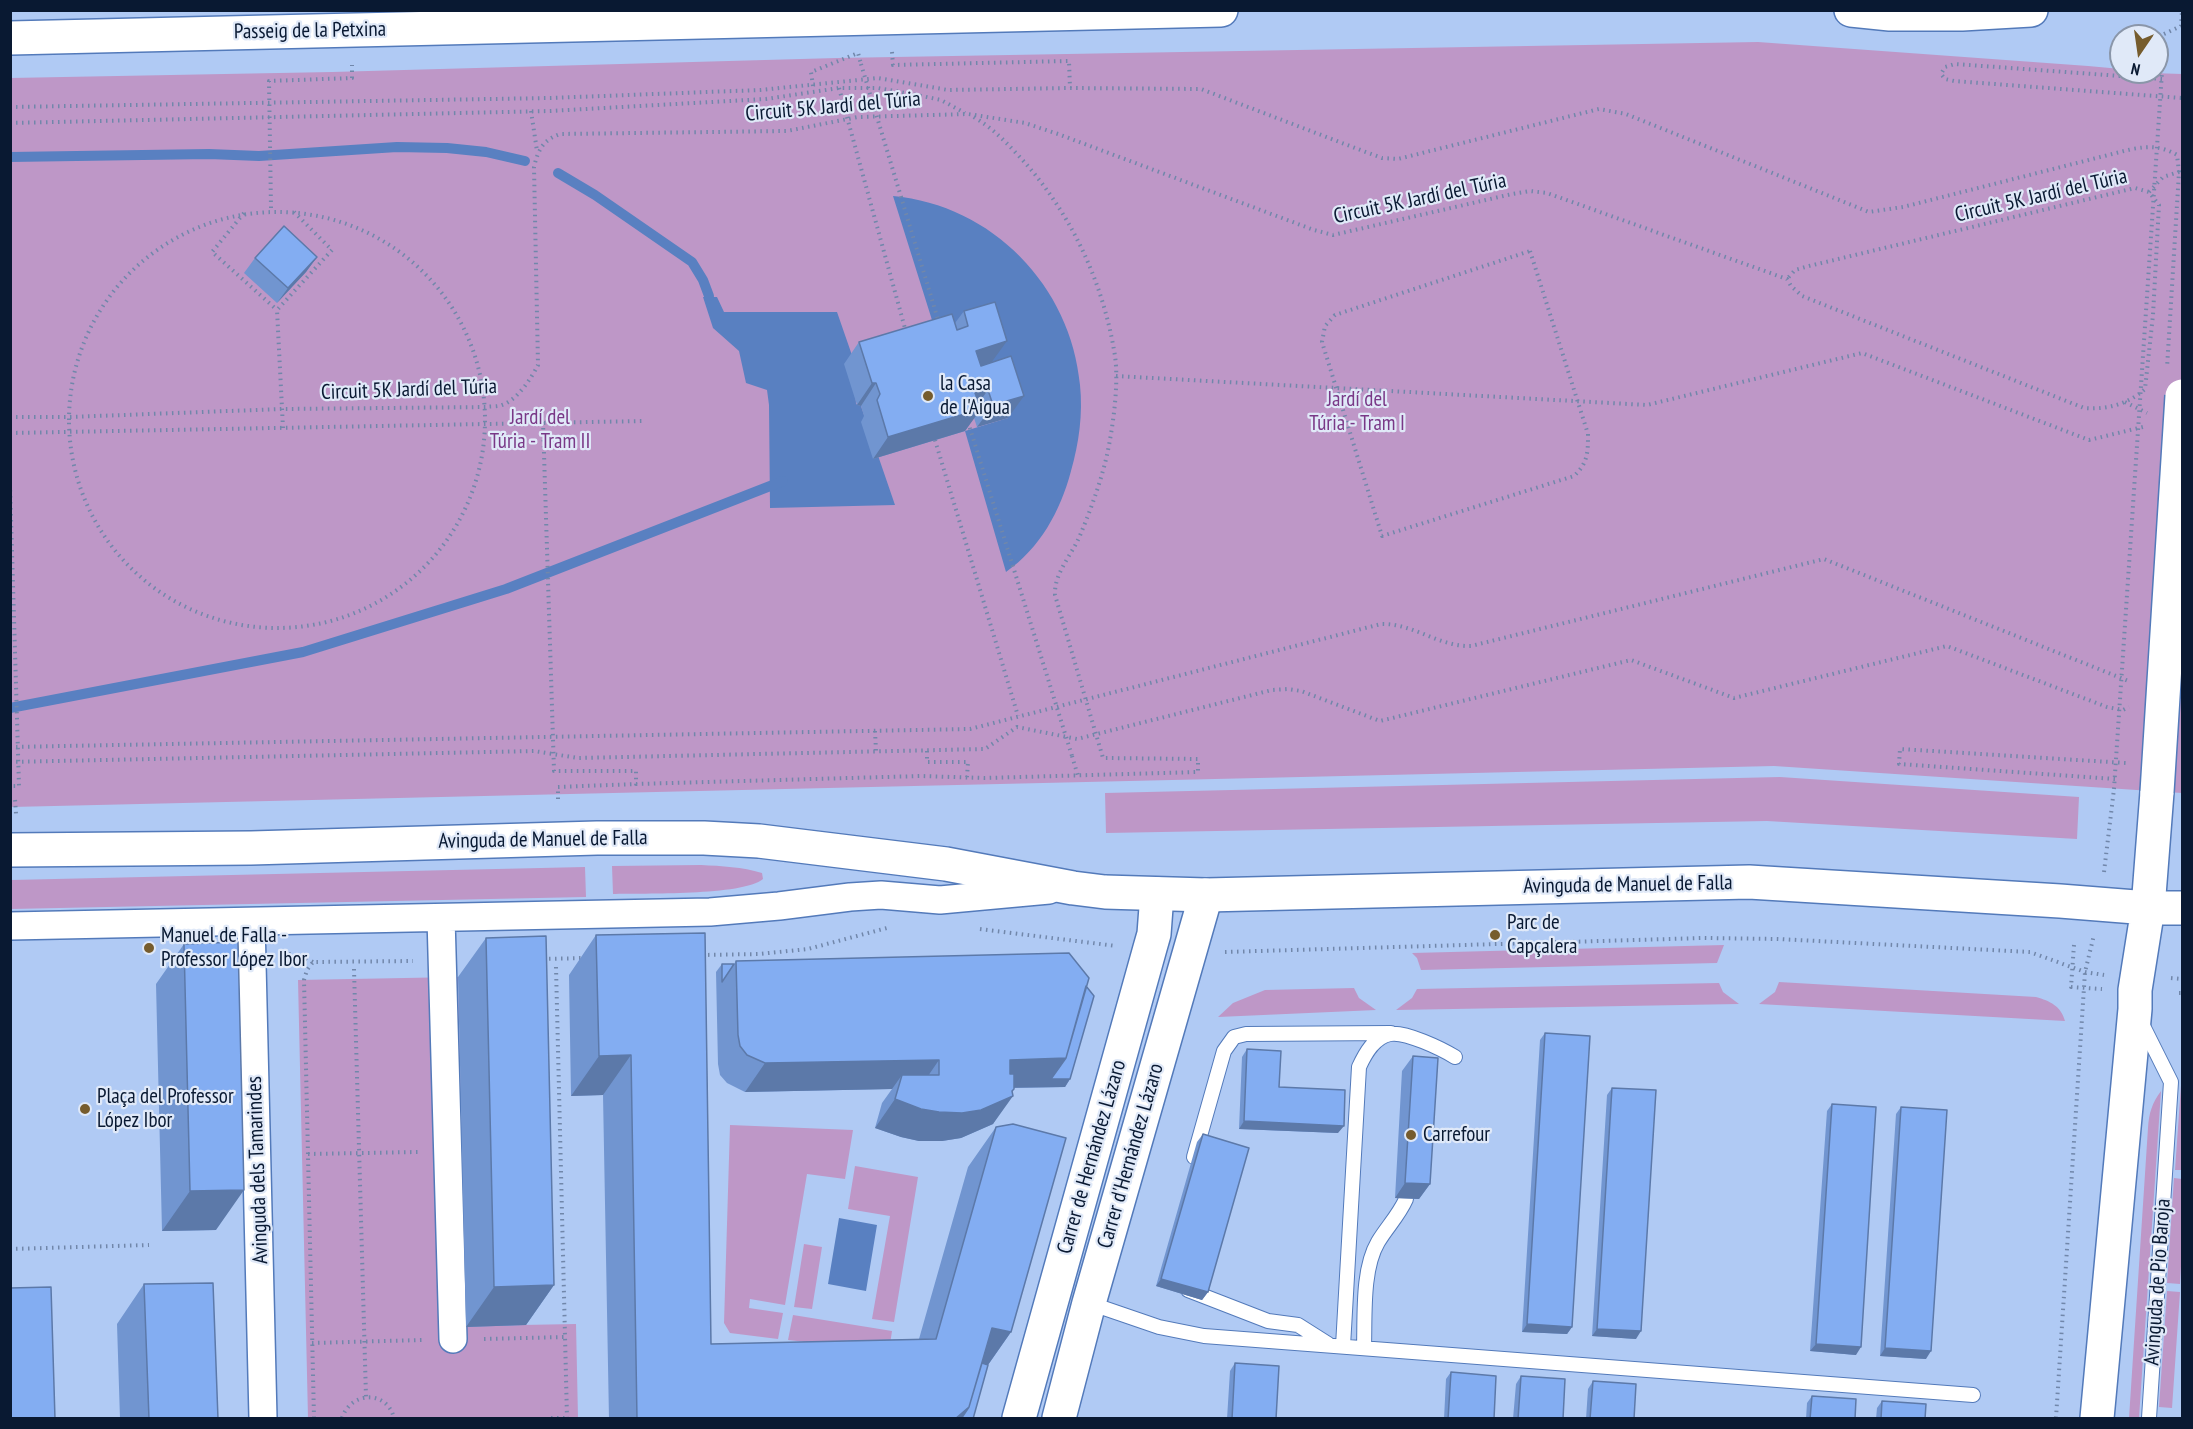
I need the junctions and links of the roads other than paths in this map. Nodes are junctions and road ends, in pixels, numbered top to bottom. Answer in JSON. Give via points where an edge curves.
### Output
{"nodes":[{"id":1,"x":1221,"y":10,"type":"edge"},
{"id":2,"x":1851,"y":10,"type":"edge"},
{"id":3,"x":2031,"y":10,"type":"edge"},
{"id":4,"x":608,"y":17,"type":"edge"},
{"id":5,"x":10,"y":38,"type":"edge"},
{"id":6,"x":2182,"y":396,"type":"edge"},
{"id":7,"x":10,"y":850,"type":"edge"},
{"id":8,"x":1073,"y":888,"type":"junction"},
{"id":9,"x":1157,"y":894,"type":"junction"},
{"id":10,"x":1206,"y":895,"type":"junction"},
{"id":11,"x":2182,"y":908,"type":"edge"},
{"id":12,"x":2148,"y":909,"type":"junction"},
{"id":13,"x":441,"y":918,"type":"junction"},
{"id":14,"x":250,"y":922,"type":"junction"},
{"id":15,"x":10,"y":926,"type":"edge"},
{"id":16,"x":2135,"y":1009,"type":"junction"},
{"id":17,"x":1391,"y":1033,"type":"junction"},
{"id":18,"x":1455,"y":1057,"type":"dead end"},
{"id":19,"x":1190,"y":1171,"type":"edge"},
{"id":20,"x":1406,"y":1199,"type":"edge"},
{"id":21,"x":1172,"y":1284,"type":"edge"},
{"id":22,"x":1089,"y":1303,"type":"junction"},
{"id":23,"x":453,"y":1339,"type":"dead end"},
{"id":24,"x":1336,"y":1346,"type":"junction"},
{"id":25,"x":1364,"y":1347,"type":"junction"},
{"id":26,"x":1973,"y":1395,"type":"dead end"},
{"id":27,"x":263,"y":1419,"type":"edge"},
{"id":28,"x":1019,"y":1419,"type":"edge"},
{"id":29,"x":1059,"y":1419,"type":"edge"},
{"id":30,"x":2097,"y":1419,"type":"edge"},
{"id":31,"x":2149,"y":1419,"type":"edge"}],
"edges":[{"from":1,"to":4,"type":"main road","name":"Passeig de la Petxina"},
{"from":2,"to":3,"type":"main road","via":[[1962,14]]},
{"from":4,"to":5,"type":"main road","name":"Passeig de la Petxina"},
{"from":6,"to":12,"type":"main road","name":"Avinguda de Pio Baroja","bridge":true},
{"from":7,"to":8,"type":"main road","name":"Avinguda de Manuel de Falla","via":[[704,838],[946,864]]},
{"from":8,"to":9,"type":"main road","name":"Avinguda de Manuel de Falla"},
{"from":8,"to":13,"type":"street","name":"Avinguda de Manuel de Falla","via":[[940,900],[881,895],[850,897],[710,912]]},
{"from":9,"to":10,"type":"main road","name":"Avinguda de Manuel de Falla"},
{"from":9,"to":28,"type":"main road","name":"Carrer de Hernández Lázaro","via":[[1152,941]]},
{"from":10,"to":12,"type":"main road","name":"Avinguda de Manuel de Falla","via":[[1749,882]]},
{"from":10,"to":22,"type":"main road","name":"Carrer d'Hernández Lázaro"},
{"from":11,"to":12,"type":"main road","name":"Avinguda de Manuel de Falla"},
{"from":12,"to":16,"type":"main road","name":"Avinguda de Pio Baroja"},
{"from":13,"to":14,"type":"street","name":"Avinguda de Manuel de Falla"},
{"from":13,"to":23,"type":"street"},
{"from":14,"to":15,"type":"street","name":"Avinguda de Manuel de Falla"},
{"from":14,"to":27,"type":"street","name":"Avinguda dels Tamarindes"},
{"from":16,"to":30,"type":"main road","name":"Avinguda de Pio Baroja"},
{"from":16,"to":31,"type":"lane","name":"Avinguda de Pio Baroja","via":[[2171,1082]]},
{"from":17,"to":18,"type":"lane"},
{"from":17,"to":19,"type":"lane","via":[[1234,1037],[1224,1051]]},
{"from":17,"to":24,"type":"lane","via":[[1368,1049],[1359,1067]]},
{"from":20,"to":25,"type":"lane","via":[[1371,1257]]},
{"from":21,"to":24,"type":"lane","via":[[1268,1321],[1298,1325]]},
{"from":22,"to":24,"type":"lane","via":[[1159,1327],[1204,1335]]},
{"from":22,"to":29,"type":"main road","name":"Carrer d'Hernández Lázaro"},
{"from":24,"to":25,"type":"lane"},
{"from":25,"to":26,"type":"lane"}]}
